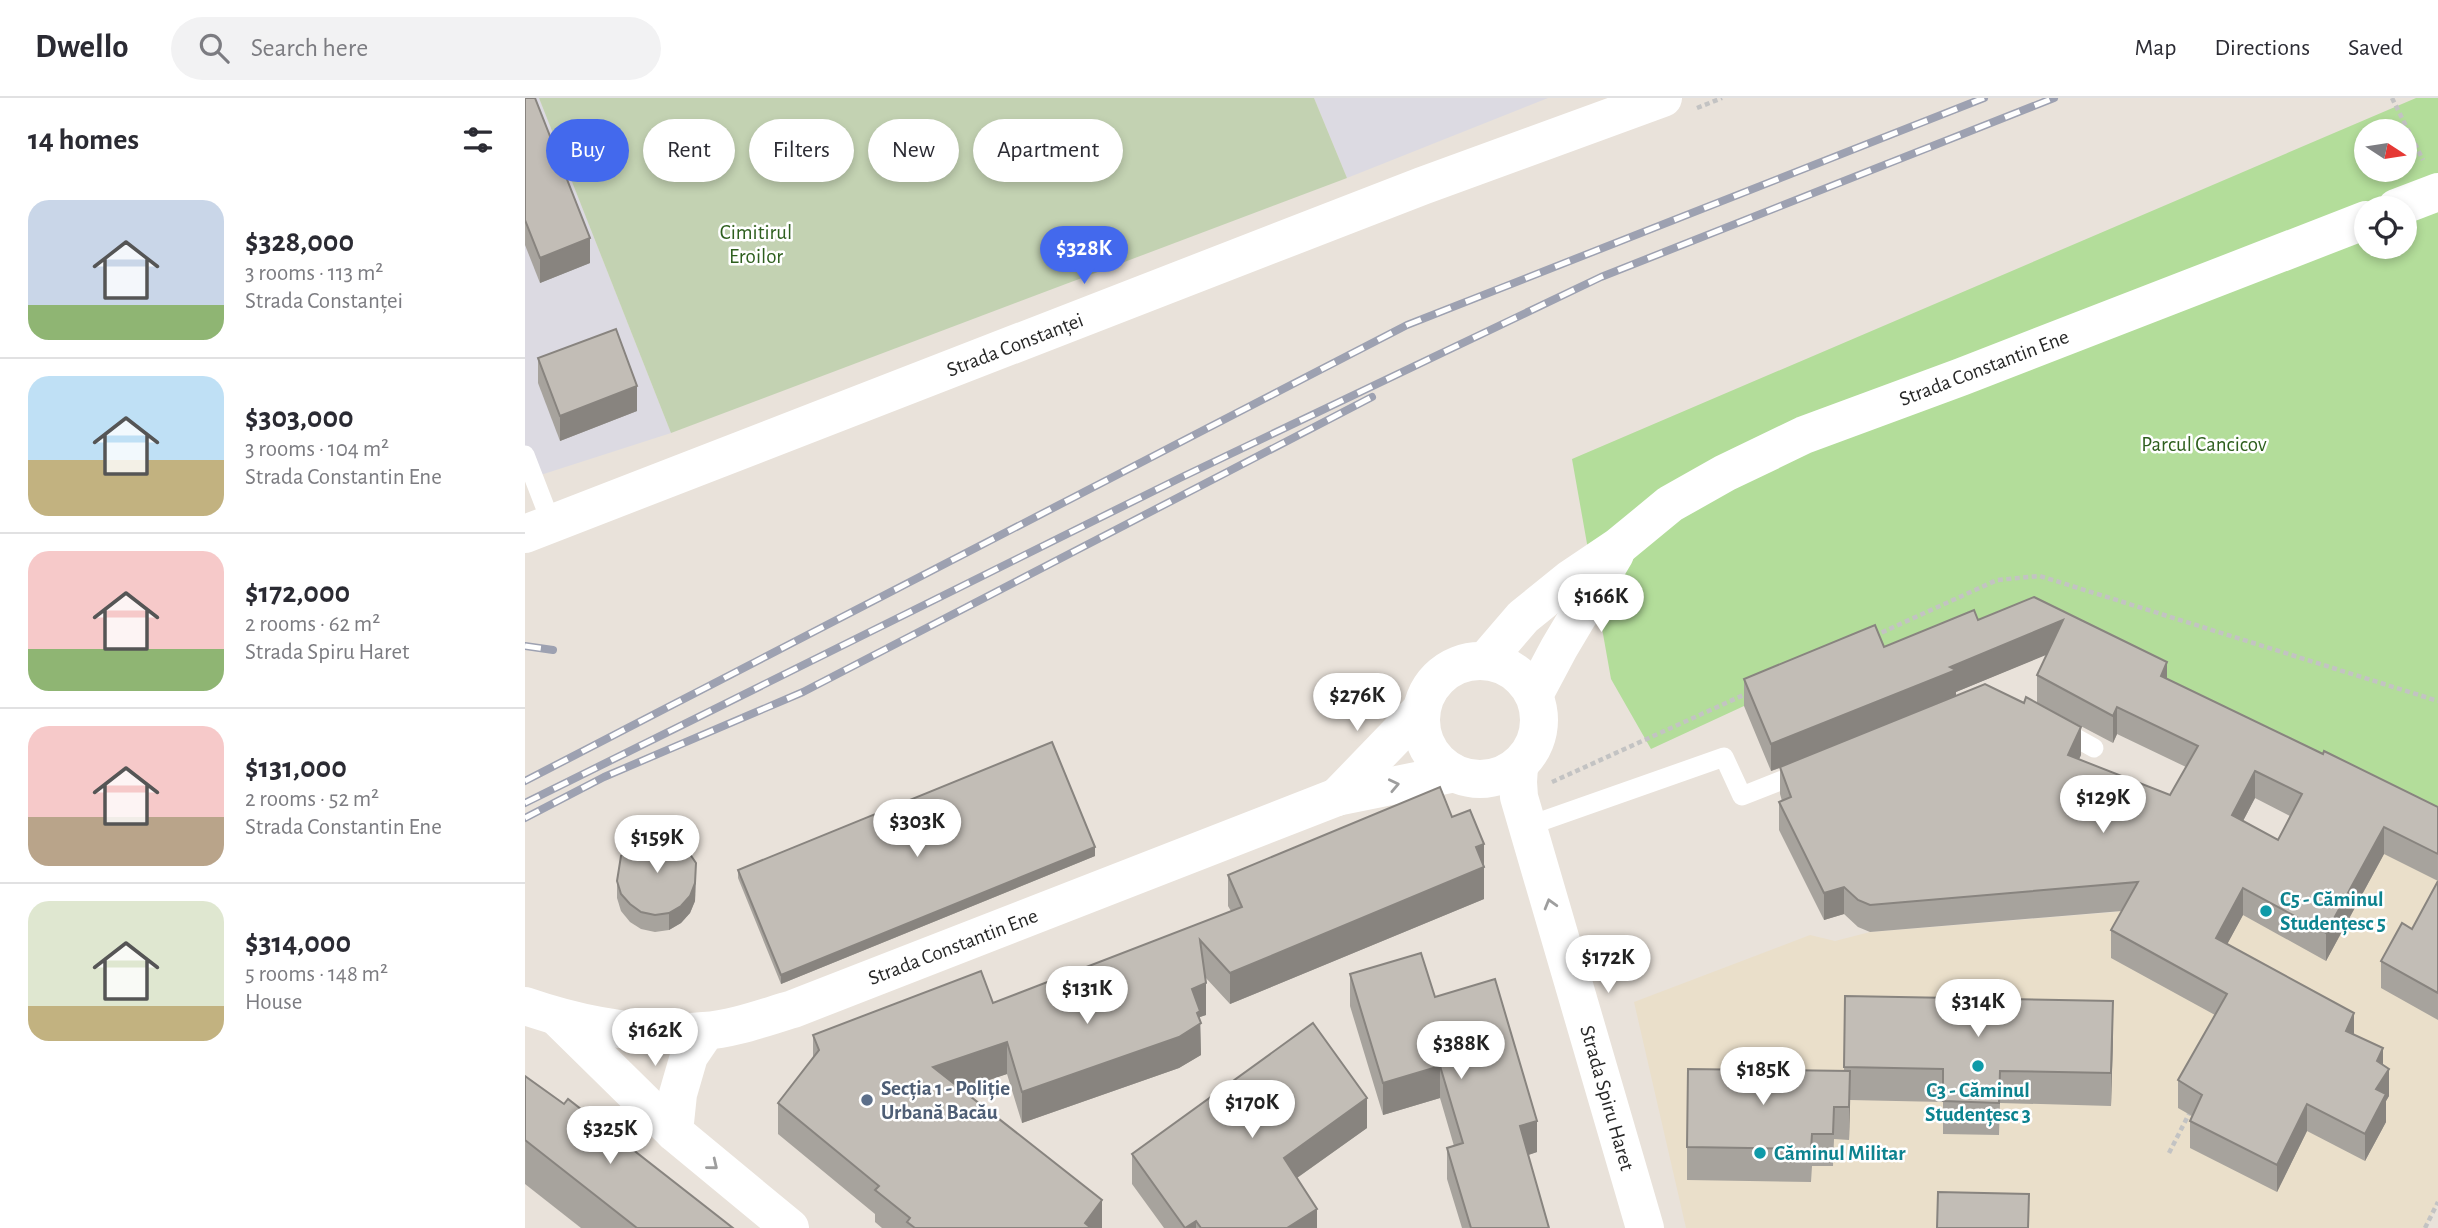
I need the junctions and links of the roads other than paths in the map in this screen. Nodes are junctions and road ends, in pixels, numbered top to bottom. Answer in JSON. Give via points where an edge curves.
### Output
{"nodes":[{"id":1,"x":1663,"y":98,"type":"edge"},
{"id":2,"x":2432,"y":180,"type":"edge"},
{"id":3,"x":2411,"y":196,"type":"edge"},
{"id":4,"x":2354,"y":225,"type":"edge"},
{"id":5,"x":525,"y":455,"type":"edge"},
{"id":6,"x":538,"y":529,"type":"edge"},
{"id":7,"x":1619,"y":546,"type":"junction"},
{"id":8,"x":1486,"y":660,"type":"junction"},
{"id":9,"x":1534,"y":695,"type":"junction"},
{"id":10,"x":1420,"y":711,"type":"junction"},
{"id":11,"x":2045,"y":721,"type":"edge"},
{"id":12,"x":2094,"y":748,"type":"dead end"},
{"id":13,"x":1818,"y":766,"type":"edge"},
{"id":14,"x":1451,"y":774,"type":"junction"},
{"id":15,"x":1522,"y":796,"type":"junction"},
{"id":16,"x":1337,"y":797,"type":"junction"},
{"id":17,"x":541,"y":1012,"type":"edge"},
{"id":18,"x":706,"y":1031,"type":"junction"},
{"id":19,"x":674,"y":1132,"type":"junction"},
{"id":20,"x":790,"y":1228,"type":"edge"},
{"id":21,"x":1645,"y":1228,"type":"edge"}],
"edges":[{"from":1,"to":6,"type":"main road","name":"Strada Constanței","via":[[1422,186]]},
{"from":2,"to":3,"type":"main road"},
{"from":4,"to":7,"type":"main road","name":"Strada Constantin Ene","via":[[1804,435],[1670,504]]},
{"from":5,"to":6,"type":"lane"},
{"from":7,"to":8,"type":"main road","name":"Strada Constantin Ene","via":[[1523,617]]},
{"from":7,"to":9,"type":"main road","name":"Strada Constantin Ene"},
{"from":8,"to":9,"type":"main road","via":[[1523,678]]},
{"from":8,"to":10,"type":"main road","via":[[1450,668],[1430,687]]},
{"from":9,"to":15,"type":"main road","via":[[1539,733]]},
{"from":10,"to":14,"type":"main road","via":[[1421,735],[1432,757]]},
{"from":10,"to":16,"type":"main road","name":"Strada Constantin Ene"},
{"from":11,"to":12,"type":"lane"},
{"from":13,"to":15,"type":"lane","via":[[1742,796],[1724,757]]},
{"from":14,"to":15,"type":"main road","via":[[1474,781],[1498,778]]},
{"from":16,"to":14,"type":"main road","name":"Strada Constantin Ene","one_way":true},
{"from":21,"to":15,"type":"main road","name":"Strada Spiru Haret","one_way":true},
{"from":16,"to":18,"type":"main road","name":"Strada Constantin Ene","via":[[793,1009]]},
{"from":17,"to":18,"type":"main road","name":"Strada Constantin Ene","via":[[615,1030]]},
{"from":17,"to":19,"type":"main road"},
{"from":18,"to":19,"type":"main road","via":[[689,1056]]},
{"from":19,"to":20,"type":"main road","one_way":true}]}
